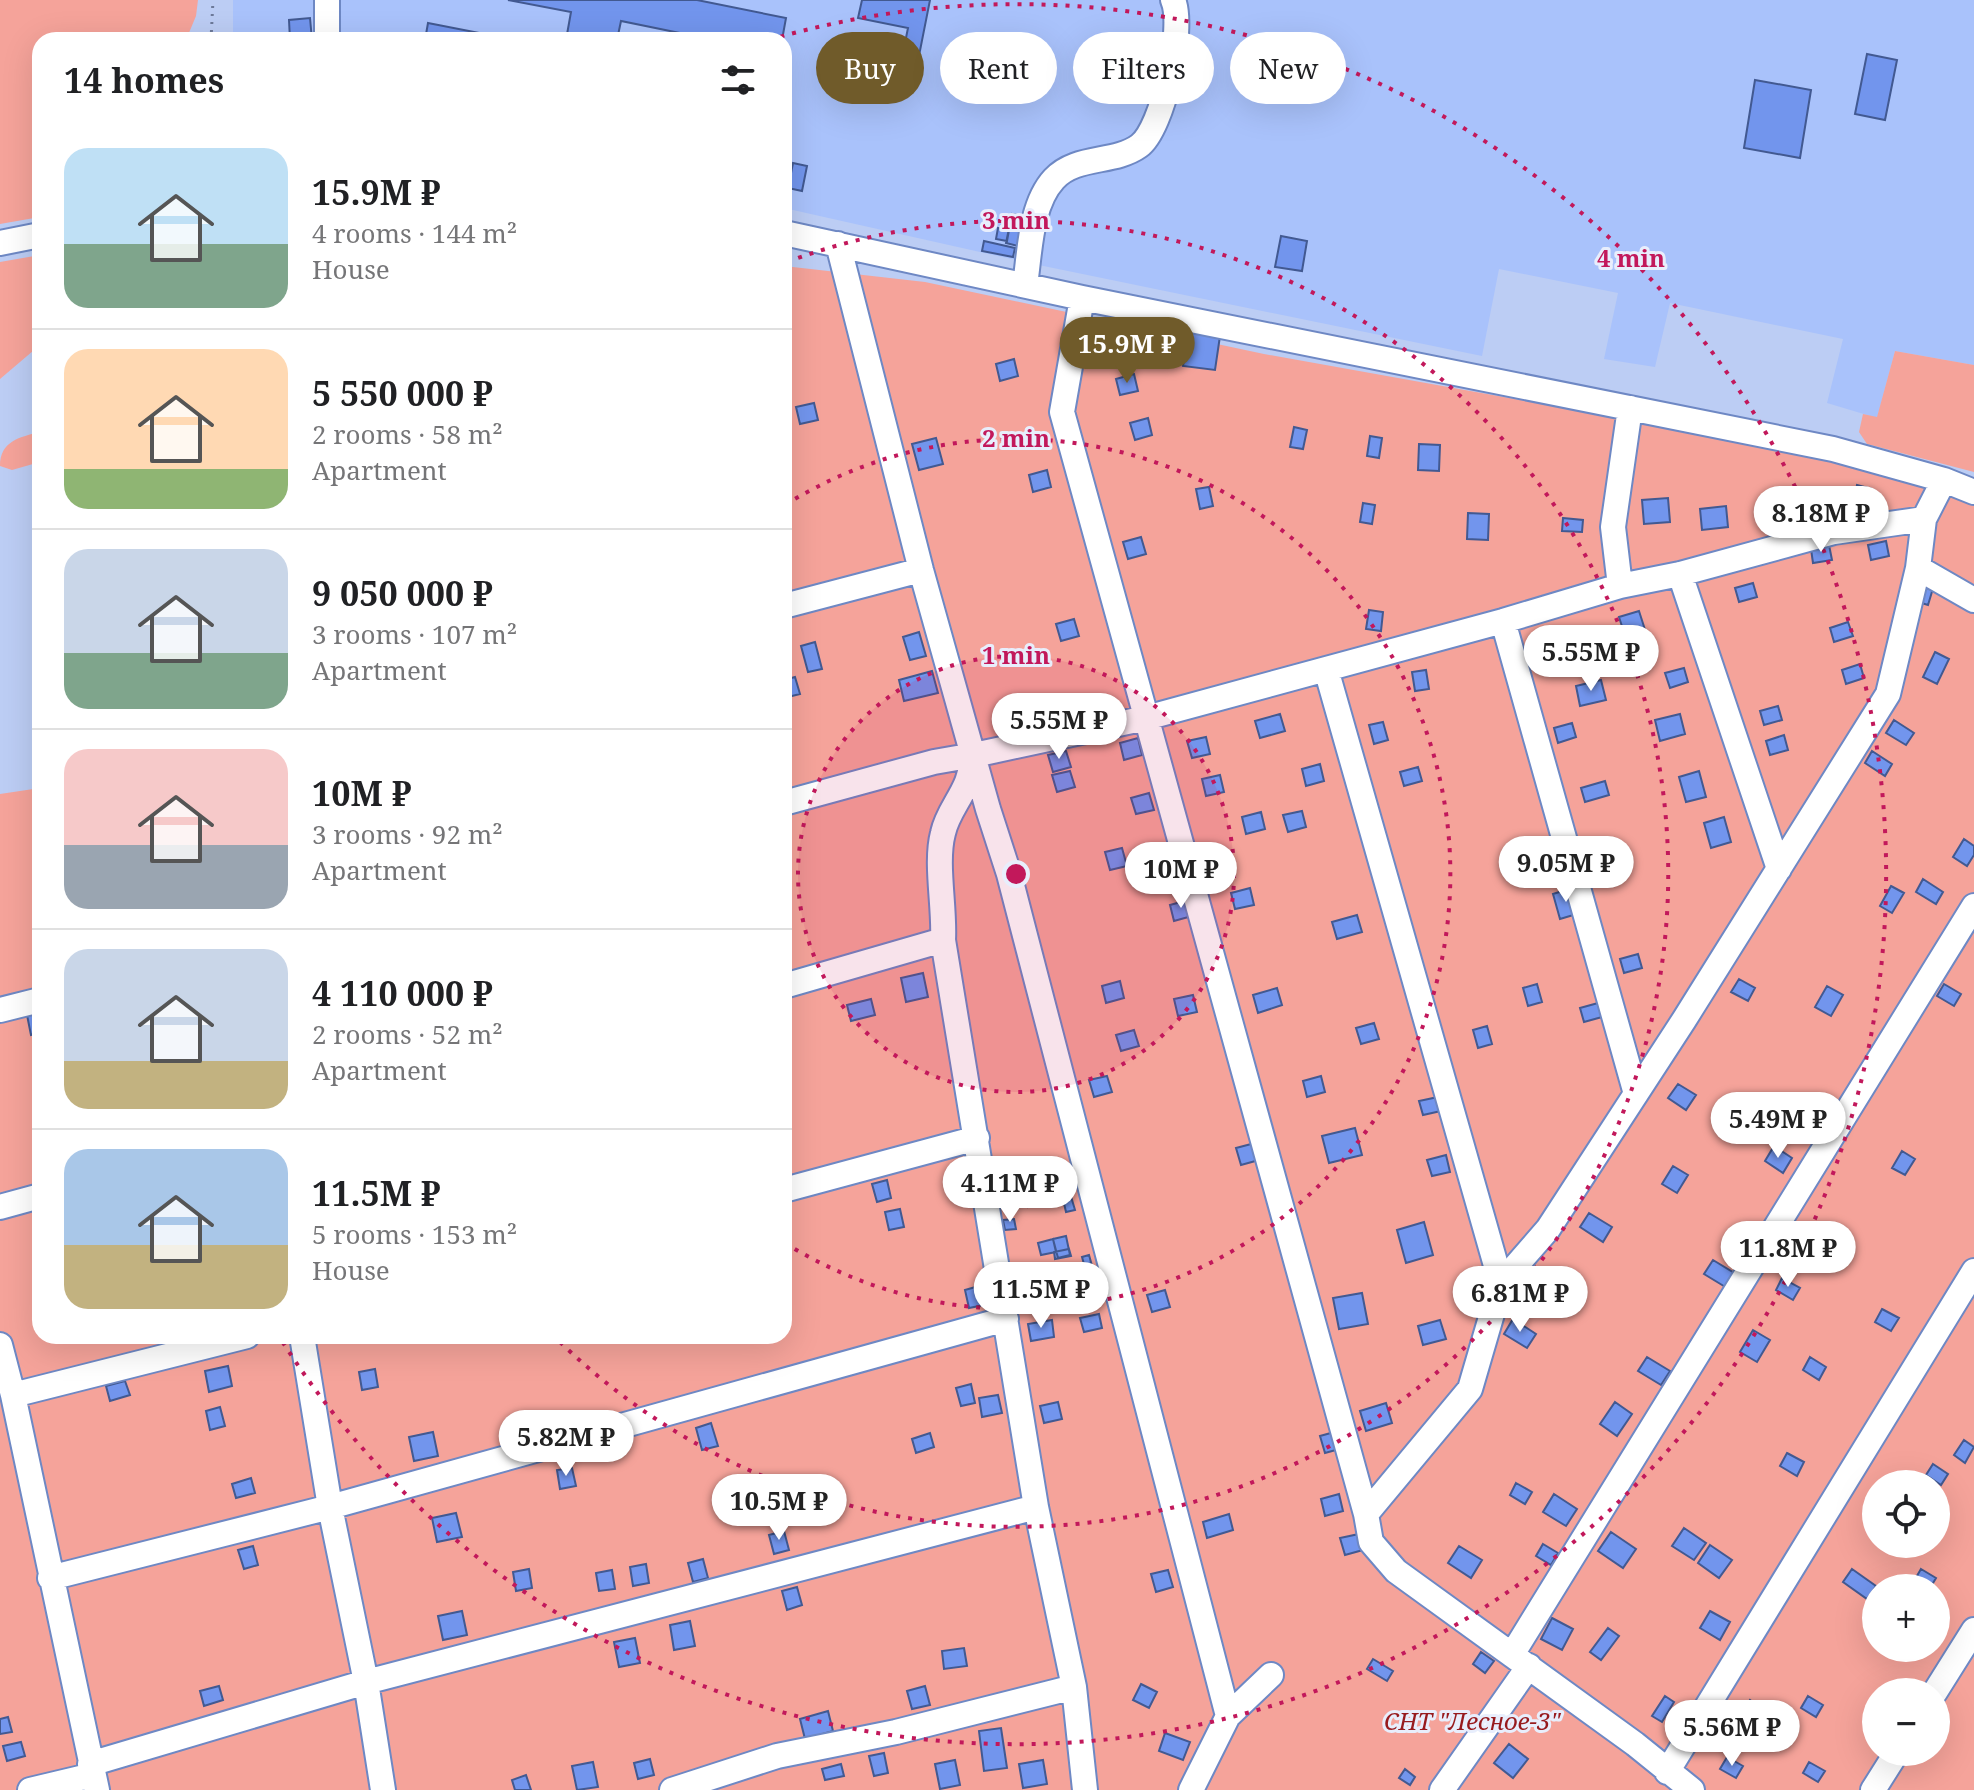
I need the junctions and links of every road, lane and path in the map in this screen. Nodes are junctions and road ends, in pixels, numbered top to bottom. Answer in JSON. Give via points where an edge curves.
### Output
{"nodes":[{"id":1,"x":213,"y":0,"type":"edge"},
{"id":2,"x":327,"y":0,"type":"edge"},
{"id":3,"x":1173,"y":0,"type":"edge"},
{"id":4,"x":211,"y":32,"type":"edge"},
{"id":5,"x":327,"y":32,"type":"edge"},
{"id":6,"x":792,"y":235,"type":"edge"},
{"id":7,"x":32,"y":237,"type":"edge"},
{"id":8,"x":0,"y":243,"type":"edge"},
{"id":9,"x":838,"y":244,"type":"junction"},
{"id":10,"x":1025,"y":285,"type":"junction"},
{"id":11,"x":1082,"y":298,"type":"junction"},
{"id":12,"x":1630,"y":408,"type":"junction"},
{"id":13,"x":1944,"y":480,"type":"junction"},
{"id":14,"x":1974,"y":492,"type":"edge"},
{"id":15,"x":1924,"y":519,"type":"junction"},
{"id":16,"x":1918,"y":568,"type":"junction"},
{"id":17,"x":921,"y":570,"type":"junction"},
{"id":18,"x":1680,"y":574,"type":"junction"},
{"id":19,"x":1620,"y":586,"type":"junction"},
{"id":20,"x":1974,"y":600,"type":"edge"},
{"id":21,"x":792,"y":604,"type":"edge"},
{"id":22,"x":1503,"y":621,"type":"junction"},
{"id":23,"x":1326,"y":669,"type":"junction"},
{"id":24,"x":1146,"y":718,"type":"junction"},
{"id":25,"x":974,"y":755,"type":"junction"},
{"id":26,"x":792,"y":801,"type":"edge"},
{"id":27,"x":1779,"y":869,"type":"junction"},
{"id":28,"x":1974,"y":906,"type":"edge"},
{"id":29,"x":943,"y":940,"type":"junction"},
{"id":30,"x":792,"y":984,"type":"edge"},
{"id":31,"x":32,"y":1002,"type":"edge"},
{"id":32,"x":0,"y":1010,"type":"edge"},
{"id":33,"x":1636,"y":1094,"type":"junction"},
{"id":34,"x":977,"y":1138,"type":"junction"},
{"id":35,"x":792,"y":1188,"type":"edge"},
{"id":36,"x":32,"y":1198,"type":"edge"},
{"id":37,"x":0,"y":1207,"type":"edge"},
{"id":38,"x":1974,"y":1271,"type":"edge"},
{"id":39,"x":1501,"y":1283,"type":"junction"},
{"id":40,"x":1006,"y":1319,"type":"junction"},
{"id":41,"x":215,"y":1344,"type":"edge"},
{"id":42,"x":303,"y":1344,"type":"edge"},
{"id":43,"x":0,"y":1345,"type":"edge"},
{"id":44,"x":13,"y":1395,"type":"junction"},
{"id":45,"x":330,"y":1507,"type":"junction"},
{"id":46,"x":1036,"y":1507,"type":"junction"},
{"id":47,"x":1366,"y":1514,"type":"junction"},
{"id":48,"x":50,"y":1578,"type":"junction"},
{"id":49,"x":1974,"y":1630,"type":"edge"},
{"id":50,"x":1521,"y":1659,"type":"junction"},
{"id":51,"x":1271,"y":1675,"type":"dead end"},
{"id":52,"x":1944,"y":1678,"type":"edge"},
{"id":53,"x":366,"y":1682,"type":"junction"},
{"id":54,"x":1074,"y":1687,"type":"junction"},
{"id":55,"x":1228,"y":1716,"type":"junction"},
{"id":56,"x":1888,"y":1766,"type":"edge"},
{"id":57,"x":94,"y":1776,"type":"edge"},
{"id":58,"x":1678,"y":1784,"type":"edge"},
{"id":59,"x":30,"y":1790,"type":"edge"},
{"id":60,"x":383,"y":1790,"type":"edge"},
{"id":61,"x":672,"y":1790,"type":"edge"},
{"id":62,"x":1085,"y":1790,"type":"edge"},
{"id":63,"x":1191,"y":1790,"type":"edge"},
{"id":64,"x":1442,"y":1790,"type":"edge"},
{"id":65,"x":1873,"y":1790,"type":"edge"}],
"edges":[{"from":1,"to":4,"type":"path"},
{"from":2,"to":5,"type":"street"},
{"from":3,"to":10,"type":"street","via":[[1178,31],[1157,122],[1139,146],[1072,166],[1055,178],[1037,214]]},
{"from":6,"to":9,"type":"street"},
{"from":7,"to":8,"type":"street"},
{"from":9,"to":10,"type":"street"},
{"from":9,"to":17,"type":"street"},
{"from":10,"to":11,"type":"street"},
{"from":11,"to":12,"type":"street"},
{"from":11,"to":24,"type":"street","via":[[1062,412]]},
{"from":12,"to":13,"type":"street","via":[[1833,449]]},
{"from":12,"to":19,"type":"street","via":[[1613,527]]},
{"from":13,"to":14,"type":"street"},
{"from":13,"to":15,"type":"street"},
{"from":15,"to":16,"type":"street"},
{"from":15,"to":18,"type":"street","via":[[1834,532]]},
{"from":16,"to":20,"type":"street"},
{"from":16,"to":27,"type":"street","via":[[1888,694]]},
{"from":17,"to":21,"type":"street"},
{"from":17,"to":25,"type":"street"},
{"from":18,"to":19,"type":"street"},
{"from":18,"to":27,"type":"street"},
{"from":19,"to":22,"type":"street"},
{"from":22,"to":23,"type":"street"},
{"from":22,"to":33,"type":"street"},
{"from":23,"to":24,"type":"street"},
{"from":23,"to":39,"type":"street"},
{"from":24,"to":25,"type":"street"},
{"from":24,"to":47,"type":"street"},
{"from":25,"to":26,"type":"street"},
{"from":25,"to":29,"type":"street","via":[[942,835]]},
{"from":25,"to":55,"type":"street"},
{"from":27,"to":33,"type":"street"},
{"from":28,"to":50,"type":"street"},
{"from":29,"to":30,"type":"street"},
{"from":29,"to":34,"type":"street"},
{"from":31,"to":32,"type":"street"},
{"from":33,"to":39,"type":"street","via":[[1548,1229]]},
{"from":34,"to":35,"type":"street"},
{"from":34,"to":40,"type":"street"},
{"from":36,"to":37,"type":"street"},
{"from":38,"to":58,"type":"street"},
{"from":39,"to":47,"type":"street","via":[[1470,1389]]},
{"from":40,"to":45,"type":"street"},
{"from":40,"to":46,"type":"street"},
{"from":41,"to":44,"type":"street"},
{"from":42,"to":45,"type":"street"},
{"from":43,"to":44,"type":"street"},
{"from":44,"to":48,"type":"street"},
{"from":45,"to":48,"type":"street"},
{"from":45,"to":53,"type":"street"},
{"from":46,"to":53,"type":"street"},
{"from":46,"to":54,"type":"street"},
{"from":47,"to":50,"type":"street","via":[[1371,1542],[1396,1571]]},
{"from":48,"to":57,"type":"street"},
{"from":49,"to":52,"type":"street"},
{"from":50,"to":58,"type":"street","via":[[1635,1744]]},
{"from":50,"to":64,"type":"street"},
{"from":51,"to":55,"type":"street"},
{"from":53,"to":57,"type":"street"},
{"from":53,"to":60,"type":"street"},
{"from":54,"to":61,"type":"street","via":[[777,1756]]},
{"from":54,"to":62,"type":"street"},
{"from":55,"to":63,"type":"street"},
{"from":56,"to":65,"type":"street"},
{"from":57,"to":59,"type":"street"}]}
